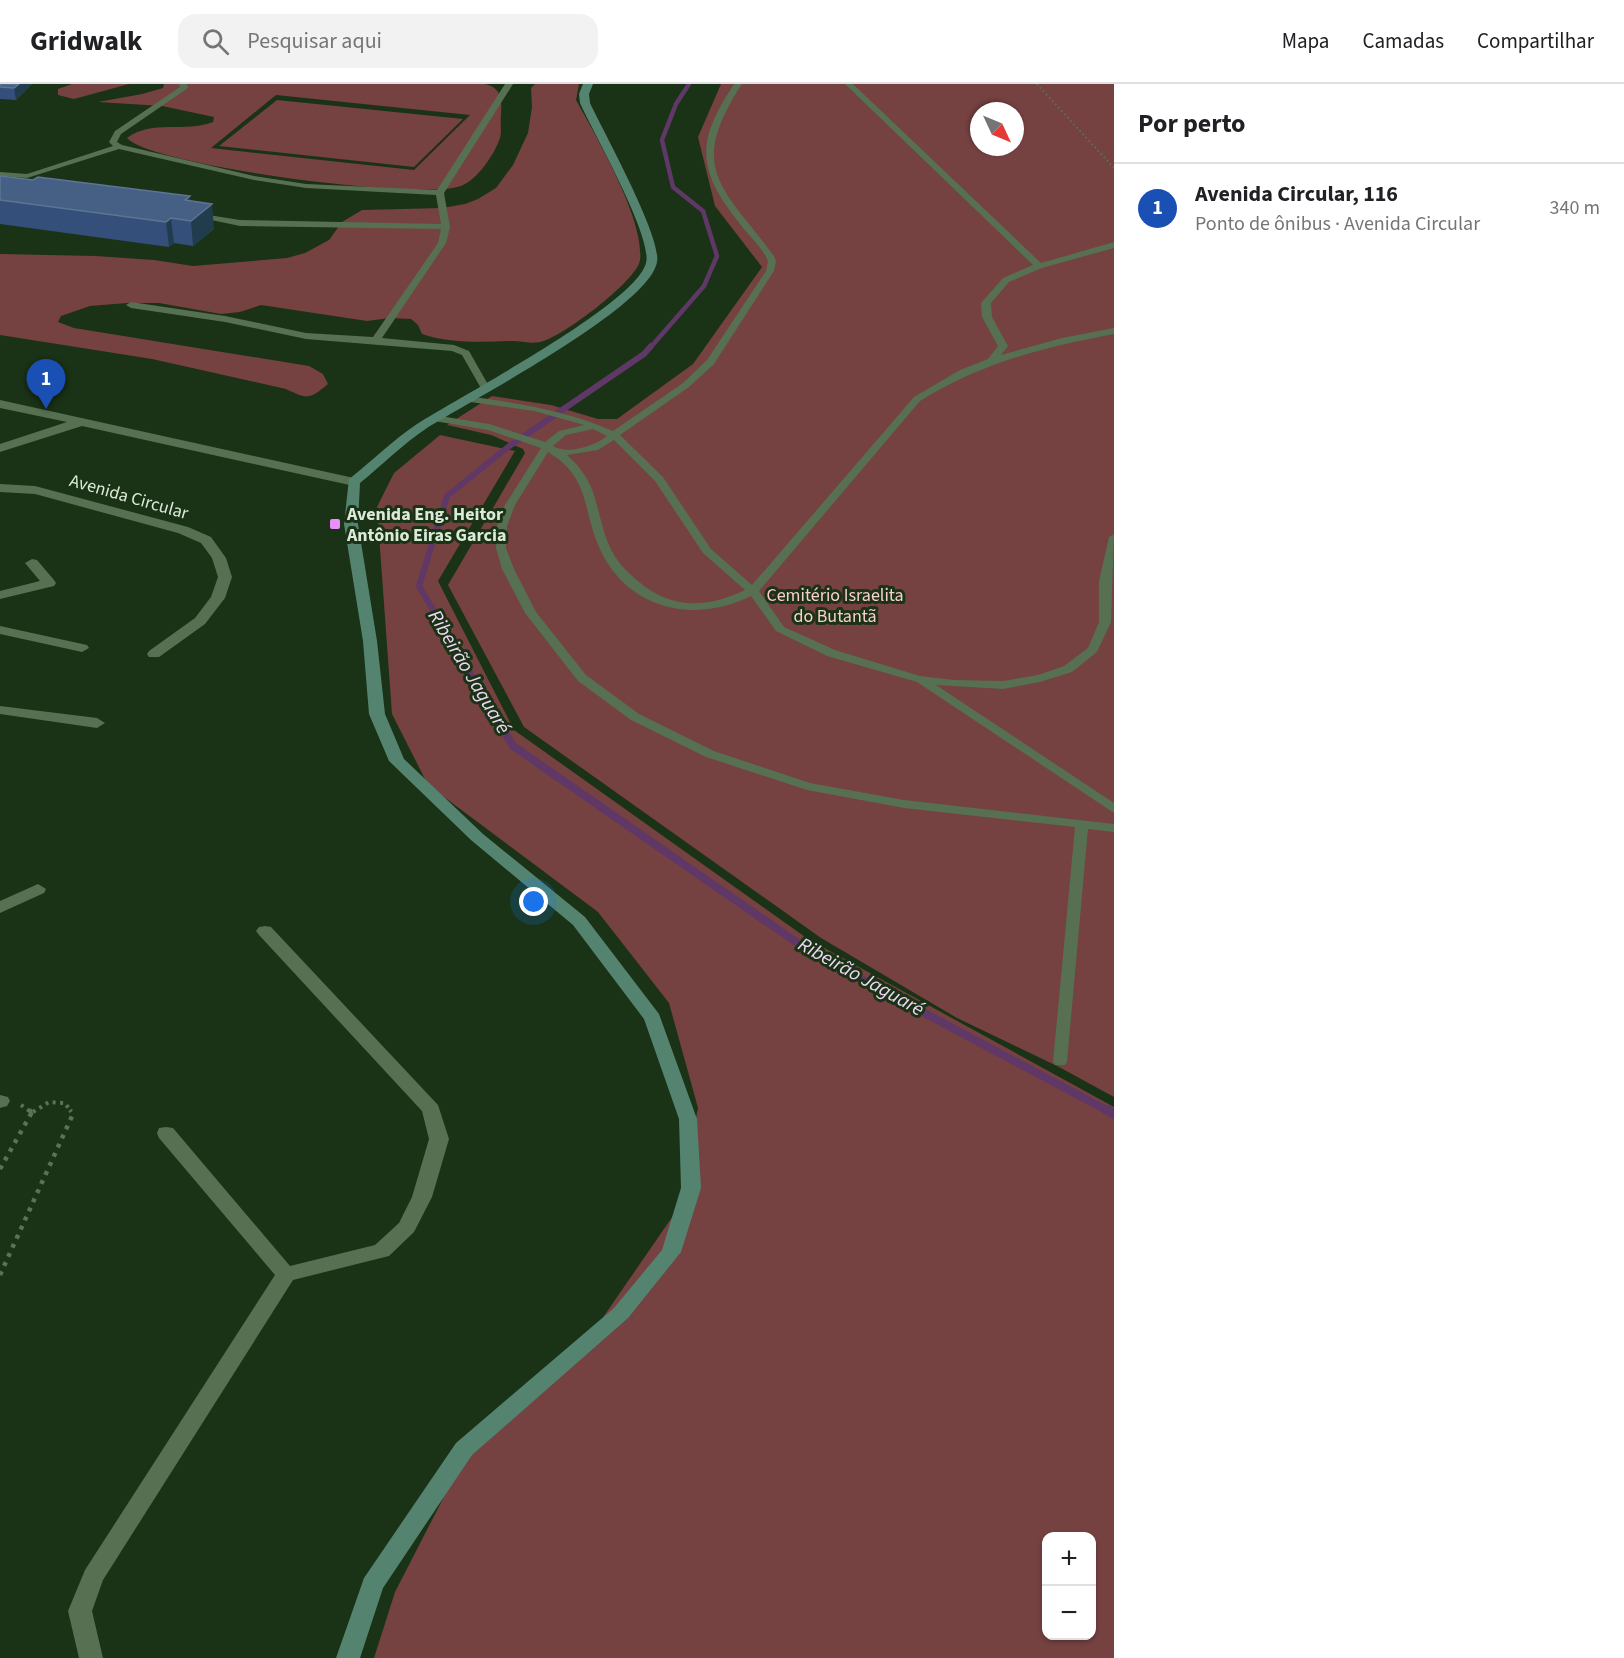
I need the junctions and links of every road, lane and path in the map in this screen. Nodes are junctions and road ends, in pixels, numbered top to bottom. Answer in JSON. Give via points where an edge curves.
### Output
{"nodes":[{"id":1,"x":183,"y":84,"type":"edge"},
{"id":2,"x":509,"y":84,"type":"edge"},
{"id":3,"x":588,"y":84,"type":"edge"},
{"id":4,"x":738,"y":84,"type":"edge"},
{"id":5,"x":849,"y":84,"type":"edge"},
{"id":6,"x":1037,"y":84,"type":"edge"},
{"id":7,"x":119,"y":147,"type":"junction"},
{"id":8,"x":1114,"y":168,"type":"edge"},
{"id":9,"x":0,"y":174,"type":"edge"},
{"id":10,"x":440,"y":192,"type":"junction"},
{"id":11,"x":184,"y":215,"type":"edge"},
{"id":12,"x":446,"y":227,"type":"junction"},
{"id":13,"x":1114,"y":245,"type":"edge"},
{"id":14,"x":1039,"y":266,"type":"junction"},
{"id":15,"x":130,"y":306,"type":"dead end"},
{"id":16,"x":1114,"y":331,"type":"edge"},
{"id":17,"x":376,"y":340,"type":"junction"},
{"id":18,"x":992,"y":360,"type":"junction"},
{"id":19,"x":485,"y":388,"type":"junction"},
{"id":20,"x":466,"y":399,"type":"junction"},
{"id":21,"x":0,"y":404,"type":"edge"},
{"id":22,"x":434,"y":418,"type":"junction"},
{"id":23,"x":79,"y":423,"type":"junction"},
{"id":24,"x":594,"y":426,"type":"junction"},
{"id":25,"x":614,"y":435,"type":"junction"},
{"id":26,"x":0,"y":448,"type":"edge"},
{"id":27,"x":552,"y":449,"type":"junction"},
{"id":28,"x":354,"y":482,"type":"junction"},
{"id":29,"x":0,"y":488,"type":"edge"},
{"id":30,"x":1114,"y":537,"type":"edge"},
{"id":31,"x":32,"y":563,"type":"dead end"},
{"id":32,"x":753,"y":591,"type":"junction"},
{"id":33,"x":0,"y":595,"type":"edge"},
{"id":34,"x":0,"y":630,"type":"edge"},
{"id":35,"x":82,"y":648,"type":"dead end"},
{"id":36,"x":154,"y":654,"type":"dead end"},
{"id":37,"x":919,"y":679,"type":"junction"},
{"id":38,"x":0,"y":711,"type":"edge"},
{"id":39,"x":97,"y":723,"type":"dead end"},
{"id":40,"x":1114,"y":809,"type":"edge"},
{"id":41,"x":1082,"y":824,"type":"junction"},
{"id":42,"x":1114,"y":828,"type":"edge"},
{"id":43,"x":38,"y":890,"type":"dead end"},
{"id":44,"x":0,"y":908,"type":"edge"},
{"id":45,"x":265,"y":931,"type":"dead end"},
{"id":46,"x":1060,"y":1062,"type":"dead end"},
{"id":47,"x":0,"y":1101,"type":"edge"},
{"id":48,"x":32,"y":1112,"type":"junction"},
{"id":49,"x":166,"y":1133,"type":"dead end"},
{"id":50,"x":0,"y":1169,"type":"edge"},
{"id":51,"x":286,"y":1274,"type":"junction"},
{"id":52,"x":0,"y":1275,"type":"edge"},
{"id":53,"x":91,"y":1658,"type":"edge"},
{"id":54,"x":348,"y":1658,"type":"edge"}],
"edges":[{"from":1,"to":7,"type":"lane","via":[[184,88],[118,133],[113,142]]},
{"from":2,"to":10,"type":"lane"},
{"from":3,"to":19,"type":"main road","via":[[585,103],[633,205],[651,248],[652,263],[636,288],[615,306]]},
{"from":4,"to":25,"type":"lane","via":[[712,132],[713,174],[726,202],[770,256],[770,271],[711,362],[686,386]]},
{"from":5,"to":14,"type":"lane"},
{"from":6,"to":8,"type":"path"},
{"from":7,"to":9,"type":"lane","via":[[27,176]]},
{"from":7,"to":10,"type":"lane","via":[[254,178],[318,187]]},
{"from":10,"to":12,"type":"lane"},
{"from":11,"to":12,"type":"lane","via":[[240,223]]},
{"from":12,"to":17,"type":"lane","via":[[442,243]]},
{"from":13,"to":14,"type":"lane"},
{"from":14,"to":18,"type":"lane","via":[[1006,280],[986,303],[987,317],[1003,346]]},
{"from":15,"to":17,"type":"lane","via":[[315,337]]},
{"from":16,"to":18,"type":"lane","via":[[1040,344]]},
{"from":17,"to":19,"type":"lane","via":[[462,351]]},
{"from":18,"to":32,"type":"lane","via":[[938,384],[917,399]]},
{"from":19,"to":20,"type":"main road"},
{"from":20,"to":22,"type":"main road"},
{"from":20,"to":24,"type":"lane","via":[[534,408]]},
{"from":21,"to":23,"type":"street"},
{"from":22,"to":27,"type":"lane","via":[[494,429]]},
{"from":22,"to":28,"type":"main road"},
{"from":23,"to":26,"type":"street"},
{"from":23,"to":28,"type":"street"},
{"from":24,"to":25,"type":"lane"},
{"from":24,"to":27,"type":"lane","via":[[563,433]]},
{"from":25,"to":27,"type":"lane","via":[[593,448]]},
{"from":25,"to":32,"type":"lane","via":[[659,479],[707,551]]},
{"from":27,"to":32,"type":"lane","via":[[574,466],[589,487],[600,538],[611,561],[640,590],[670,605],[700,609],[720,606]]},
{"from":27,"to":41,"type":"lane","via":[[510,505],[502,526],[501,548],[538,623],[582,678],[635,717],[710,754],[807,786],[903,804]]},
{"from":28,"to":54,"type":"main road","via":[[351,524],[377,714],[397,761],[477,837],[579,921],[653,1018],[687,1119],[691,1188],[671,1252],[621,1313],[464,1449],[372,1585]]},
{"from":29,"to":36,"type":"street","name":"Avenida Circular","via":[[46,493],[183,530],[206,540],[219,558],[225,577],[218,598],[200,621]]},
{"from":30,"to":37,"type":"lane","via":[[1106,581],[1105,622],[1093,650],[1068,669],[1003,685]]},
{"from":31,"to":33,"type":"street","via":[[49,583]]},
{"from":32,"to":37,"type":"lane","via":[[780,629],[806,643]]},
{"from":34,"to":35,"type":"street"},
{"from":37,"to":40,"type":"lane"},
{"from":38,"to":39,"type":"street"},
{"from":41,"to":42,"type":"lane"},
{"from":41,"to":46,"type":"lane"},
{"from":43,"to":44,"type":"street"},
{"from":45,"to":51,"type":"street","via":[[431,1109],[439,1139],[422,1197],[407,1227],[382,1251]]},
{"from":47,"to":48,"type":"path","via":[[11,1100]]},
{"from":48,"to":50,"type":"path"},
{"from":48,"to":52,"type":"path","via":[[49,1102],[65,1103],[73,1114]]},
{"from":49,"to":51,"type":"street"},
{"from":51,"to":53,"type":"street","via":[[93,1577],[80,1611]]}]}
